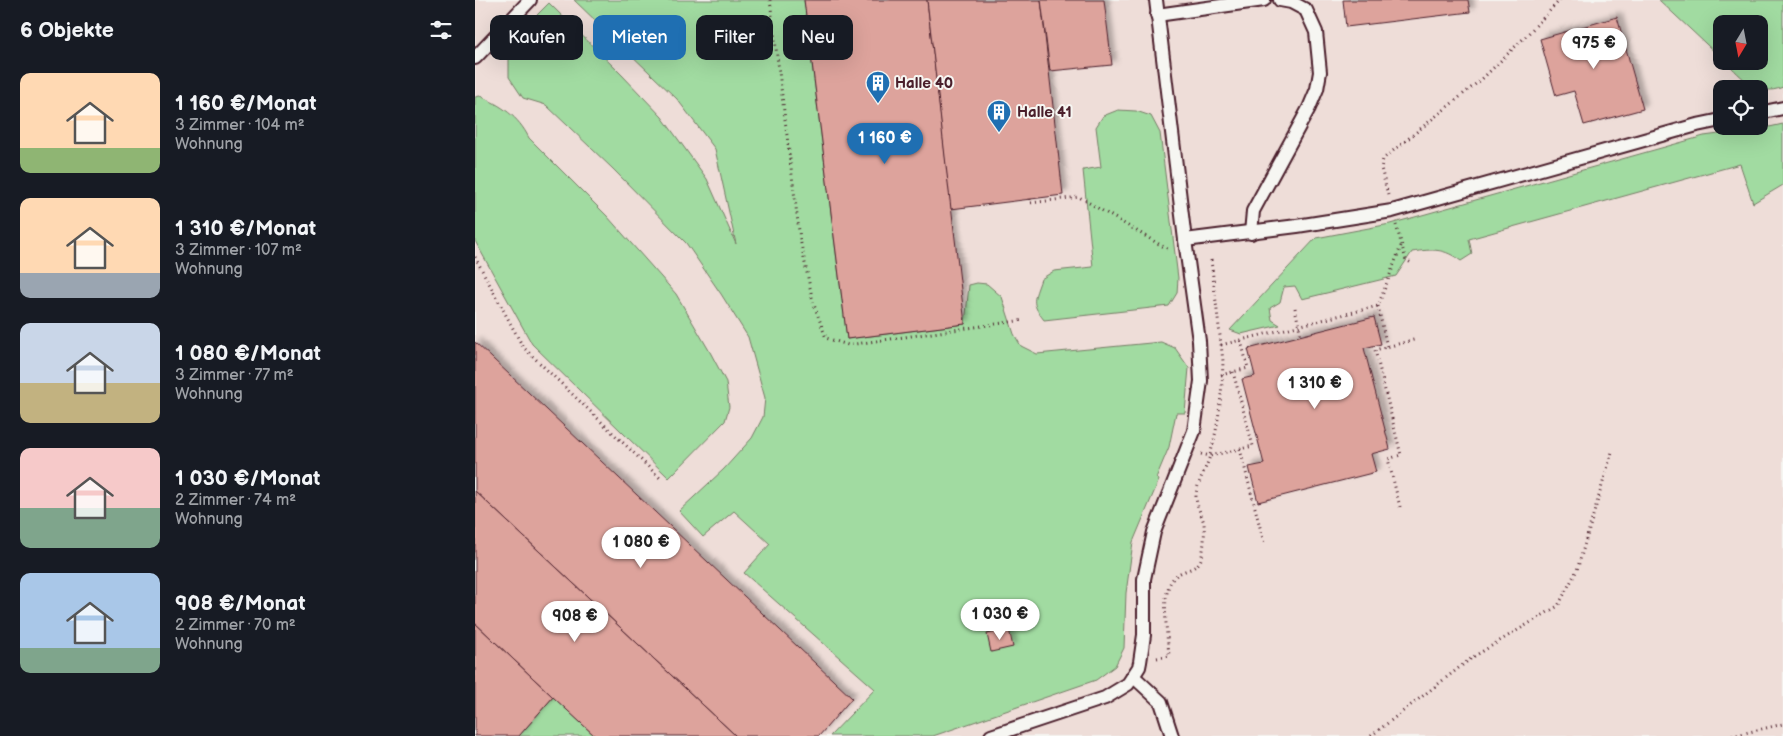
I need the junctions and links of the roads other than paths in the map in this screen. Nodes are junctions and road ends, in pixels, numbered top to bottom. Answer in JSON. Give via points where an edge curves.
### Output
{"nodes":[{"id":1,"x":530,"y":0,"type":"edge"},
{"id":2,"x":1155,"y":0,"type":"edge"},
{"id":3,"x":1264,"y":0,"type":"edge"},
{"id":4,"x":1280,"y":0,"type":"edge"},
{"id":5,"x":1157,"y":15,"type":"junction"},
{"id":6,"x":475,"y":58,"type":"edge"},
{"id":7,"x":1783,"y":108,"type":"edge"},
{"id":8,"x":1768,"y":111,"type":"edge"},
{"id":9,"x":1713,"y":122,"type":"edge"},
{"id":10,"x":1251,"y":233,"type":"junction"},
{"id":11,"x":1185,"y":240,"type":"junction"},
{"id":12,"x":1133,"y":676,"type":"junction"},
{"id":13,"x":991,"y":736,"type":"edge"},
{"id":14,"x":1172,"y":736,"type":"edge"}],
"edges":[{"from":1,"to":6,"type":"lane"},
{"from":2,"to":5,"type":"lane"},
{"from":3,"to":5,"type":"lane"},
{"from":4,"to":10,"type":"lane","via":[[1306,10],[1316,32],[1320,72],[1309,108],[1253,211]]},
{"from":5,"to":11,"type":"lane"},
{"from":7,"to":8,"type":"lane"},
{"from":9,"to":10,"type":"lane","via":[[1392,210]]},
{"from":10,"to":11,"type":"lane"},
{"from":11,"to":12,"type":"lane","via":[[1201,381],[1194,431],[1154,532],[1144,579],[1144,635],[1139,667]]},
{"from":12,"to":13,"type":"lane","via":[[1128,684],[1105,698]]},
{"from":12,"to":14,"type":"lane","via":[[1161,702]]}]}
